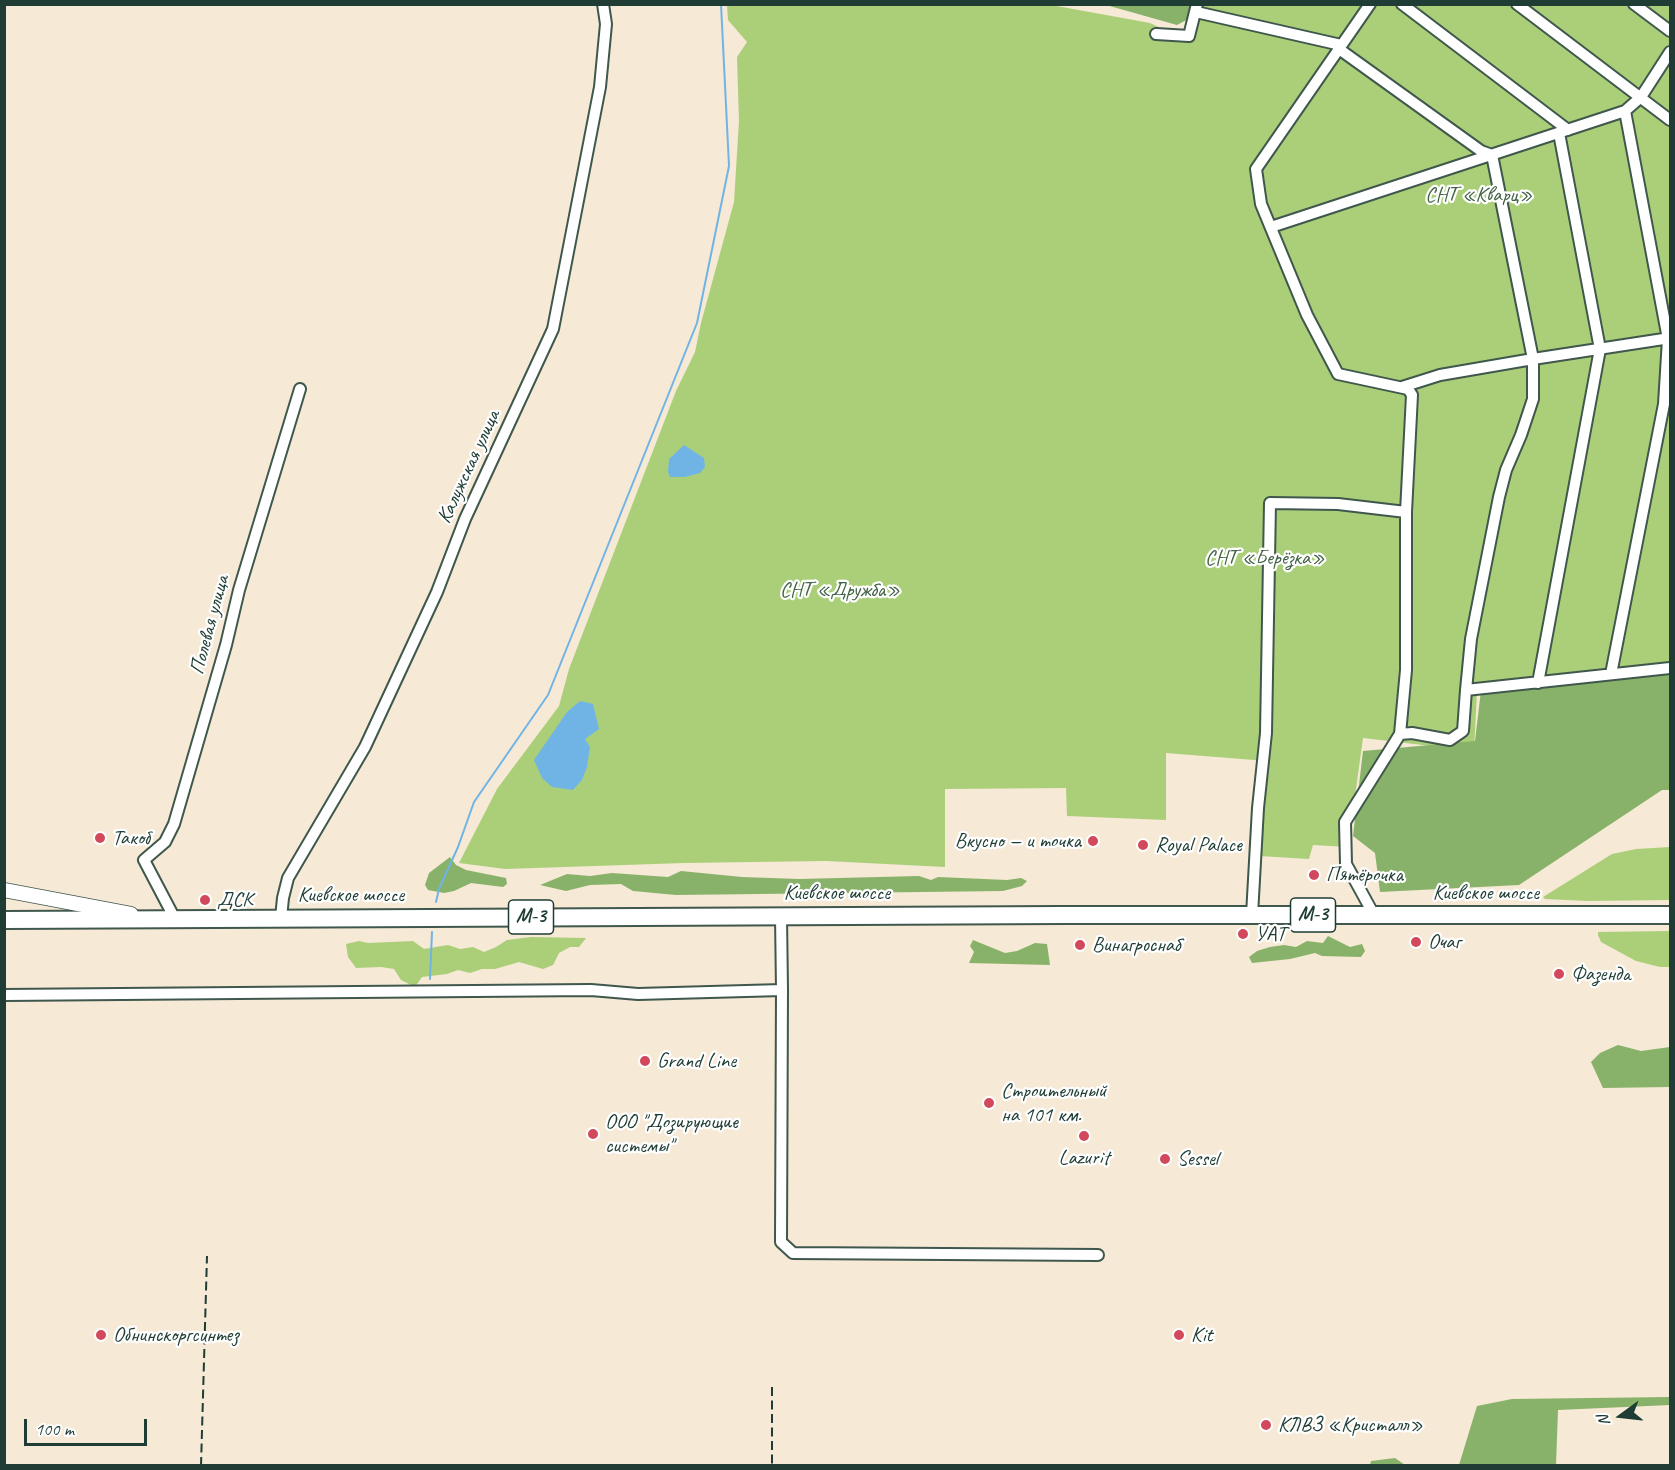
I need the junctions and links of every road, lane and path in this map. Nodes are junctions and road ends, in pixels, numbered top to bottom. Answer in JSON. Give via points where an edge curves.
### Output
{"nodes":[{"id":1,"x":603,"y":4,"type":"edge"},
{"id":2,"x":1370,"y":4,"type":"edge"},
{"id":3,"x":1402,"y":4,"type":"edge"},
{"id":4,"x":1517,"y":4,"type":"edge"},
{"id":5,"x":1634,"y":4,"type":"edge"},
{"id":6,"x":1197,"y":8,"type":"edge"},
{"id":7,"x":1671,"y":32,"type":"edge"},
{"id":8,"x":1156,"y":34,"type":"dead end"},
{"id":9,"x":1340,"y":47,"type":"junction"},
{"id":10,"x":1671,"y":52,"type":"edge"},
{"id":11,"x":1641,"y":97,"type":"junction"},
{"id":12,"x":1625,"y":111,"type":"junction"},
{"id":13,"x":1671,"y":120,"type":"edge"},
{"id":14,"x":1564,"y":131,"type":"junction"},
{"id":15,"x":1492,"y":155,"type":"junction"},
{"id":16,"x":1271,"y":227,"type":"junction"},
{"id":17,"x":1669,"y":338,"type":"edge"},
{"id":18,"x":1600,"y":349,"type":"junction"},
{"id":19,"x":1533,"y":359,"type":"junction"},
{"id":20,"x":1401,"y":387,"type":"junction"},
{"id":21,"x":300,"y":390,"type":"dead end"},
{"id":22,"x":1406,"y":512,"type":"junction"},
{"id":23,"x":1671,"y":668,"type":"edge"},
{"id":24,"x":1611,"y":674,"type":"junction"},
{"id":25,"x":1538,"y":683,"type":"junction"},
{"id":26,"x":1466,"y":690,"type":"junction"},
{"id":27,"x":1400,"y":734,"type":"junction"},
{"id":28,"x":4,"y":890,"type":"edge"},
{"id":29,"x":1252,"y":915,"type":"junction"},
{"id":30,"x":1374,"y":915,"type":"junction"},
{"id":31,"x":1671,"y":915,"type":"edge"},
{"id":32,"x":781,"y":916,"type":"junction"},
{"id":33,"x":281,"y":918,"type":"junction"},
{"id":34,"x":154,"y":919,"type":"junction"},
{"id":35,"x":175,"y":919,"type":"junction"},
{"id":36,"x":4,"y":920,"type":"edge"},
{"id":37,"x":782,"y":990,"type":"junction"},
{"id":38,"x":4,"y":995,"type":"edge"},
{"id":39,"x":1098,"y":1255,"type":"dead end"}],
"edges":[{"from":1,"to":33,"type":"street","name":"Калужская улица","via":[[606,24],[600,87],[553,328],[365,747],[288,878]]},
{"from":2,"to":9,"type":"street"},
{"from":3,"to":14,"type":"street"},
{"from":4,"to":11,"type":"street"},
{"from":5,"to":7,"type":"street"},
{"from":6,"to":8,"type":"street","via":[[1189,36]]},
{"from":6,"to":9,"type":"street"},
{"from":9,"to":15,"type":"street","via":[[1481,151]]},
{"from":9,"to":16,"type":"street","via":[[1256,169],[1261,204]]},
{"from":10,"to":11,"type":"street"},
{"from":11,"to":12,"type":"street"},
{"from":11,"to":13,"type":"street"},
{"from":12,"to":14,"type":"street"},
{"from":12,"to":17,"type":"street"},
{"from":14,"to":15,"type":"street"},
{"from":14,"to":18,"type":"street"},
{"from":15,"to":16,"type":"street"},
{"from":15,"to":19,"type":"street"},
{"from":16,"to":20,"type":"street","via":[[1307,315],[1338,374]]},
{"from":17,"to":18,"type":"street"},
{"from":17,"to":24,"type":"street","via":[[1664,404]]},
{"from":18,"to":19,"type":"street"},
{"from":18,"to":25,"type":"street"},
{"from":19,"to":20,"type":"street","via":[[1440,375]]},
{"from":19,"to":26,"type":"street","via":[[1533,399],[1499,497],[1471,639]]},
{"from":20,"to":22,"type":"street","via":[[1412,394]]},
{"from":21,"to":35,"type":"street","name":"Полевая улица","via":[[174,824],[165,842],[144,860]]},
{"from":22,"to":27,"type":"street","via":[[1406,670]]},
{"from":22,"to":29,"type":"street","via":[[1338,504],[1270,503],[1266,733]]},
{"from":23,"to":24,"type":"street"},
{"from":24,"to":25,"type":"street"},
{"from":25,"to":26,"type":"street"},
{"from":26,"to":27,"type":"street","via":[[1463,730],[1450,740]]},
{"from":27,"to":30,"type":"street","via":[[1346,822],[1346,864]]},
{"from":28,"to":34,"type":"main road"},
{"from":29,"to":30,"type":"highway","name":"Киевское шоссе","number":"М-3"},
{"from":29,"to":32,"type":"highway","name":"Киевское шоссе","number":"М-3"},
{"from":30,"to":31,"type":"highway","name":"Киевское шоссе","number":"М-3"},
{"from":32,"to":33,"type":"highway","name":"Киевское шоссе","number":"М-3"},
{"from":32,"to":37,"type":"street"},
{"from":33,"to":35,"type":"highway","name":"Киевское шоссе","number":"М-3"},
{"from":34,"to":35,"type":"highway","name":"Киевское шоссе","number":"М-3"},
{"from":34,"to":36,"type":"highway","name":"Киевское шоссе","number":"М-3"},
{"from":37,"to":38,"type":"street","via":[[638,994],[591,990]]},
{"from":37,"to":39,"type":"street","via":[[781,1242],[793,1253]]}]}
